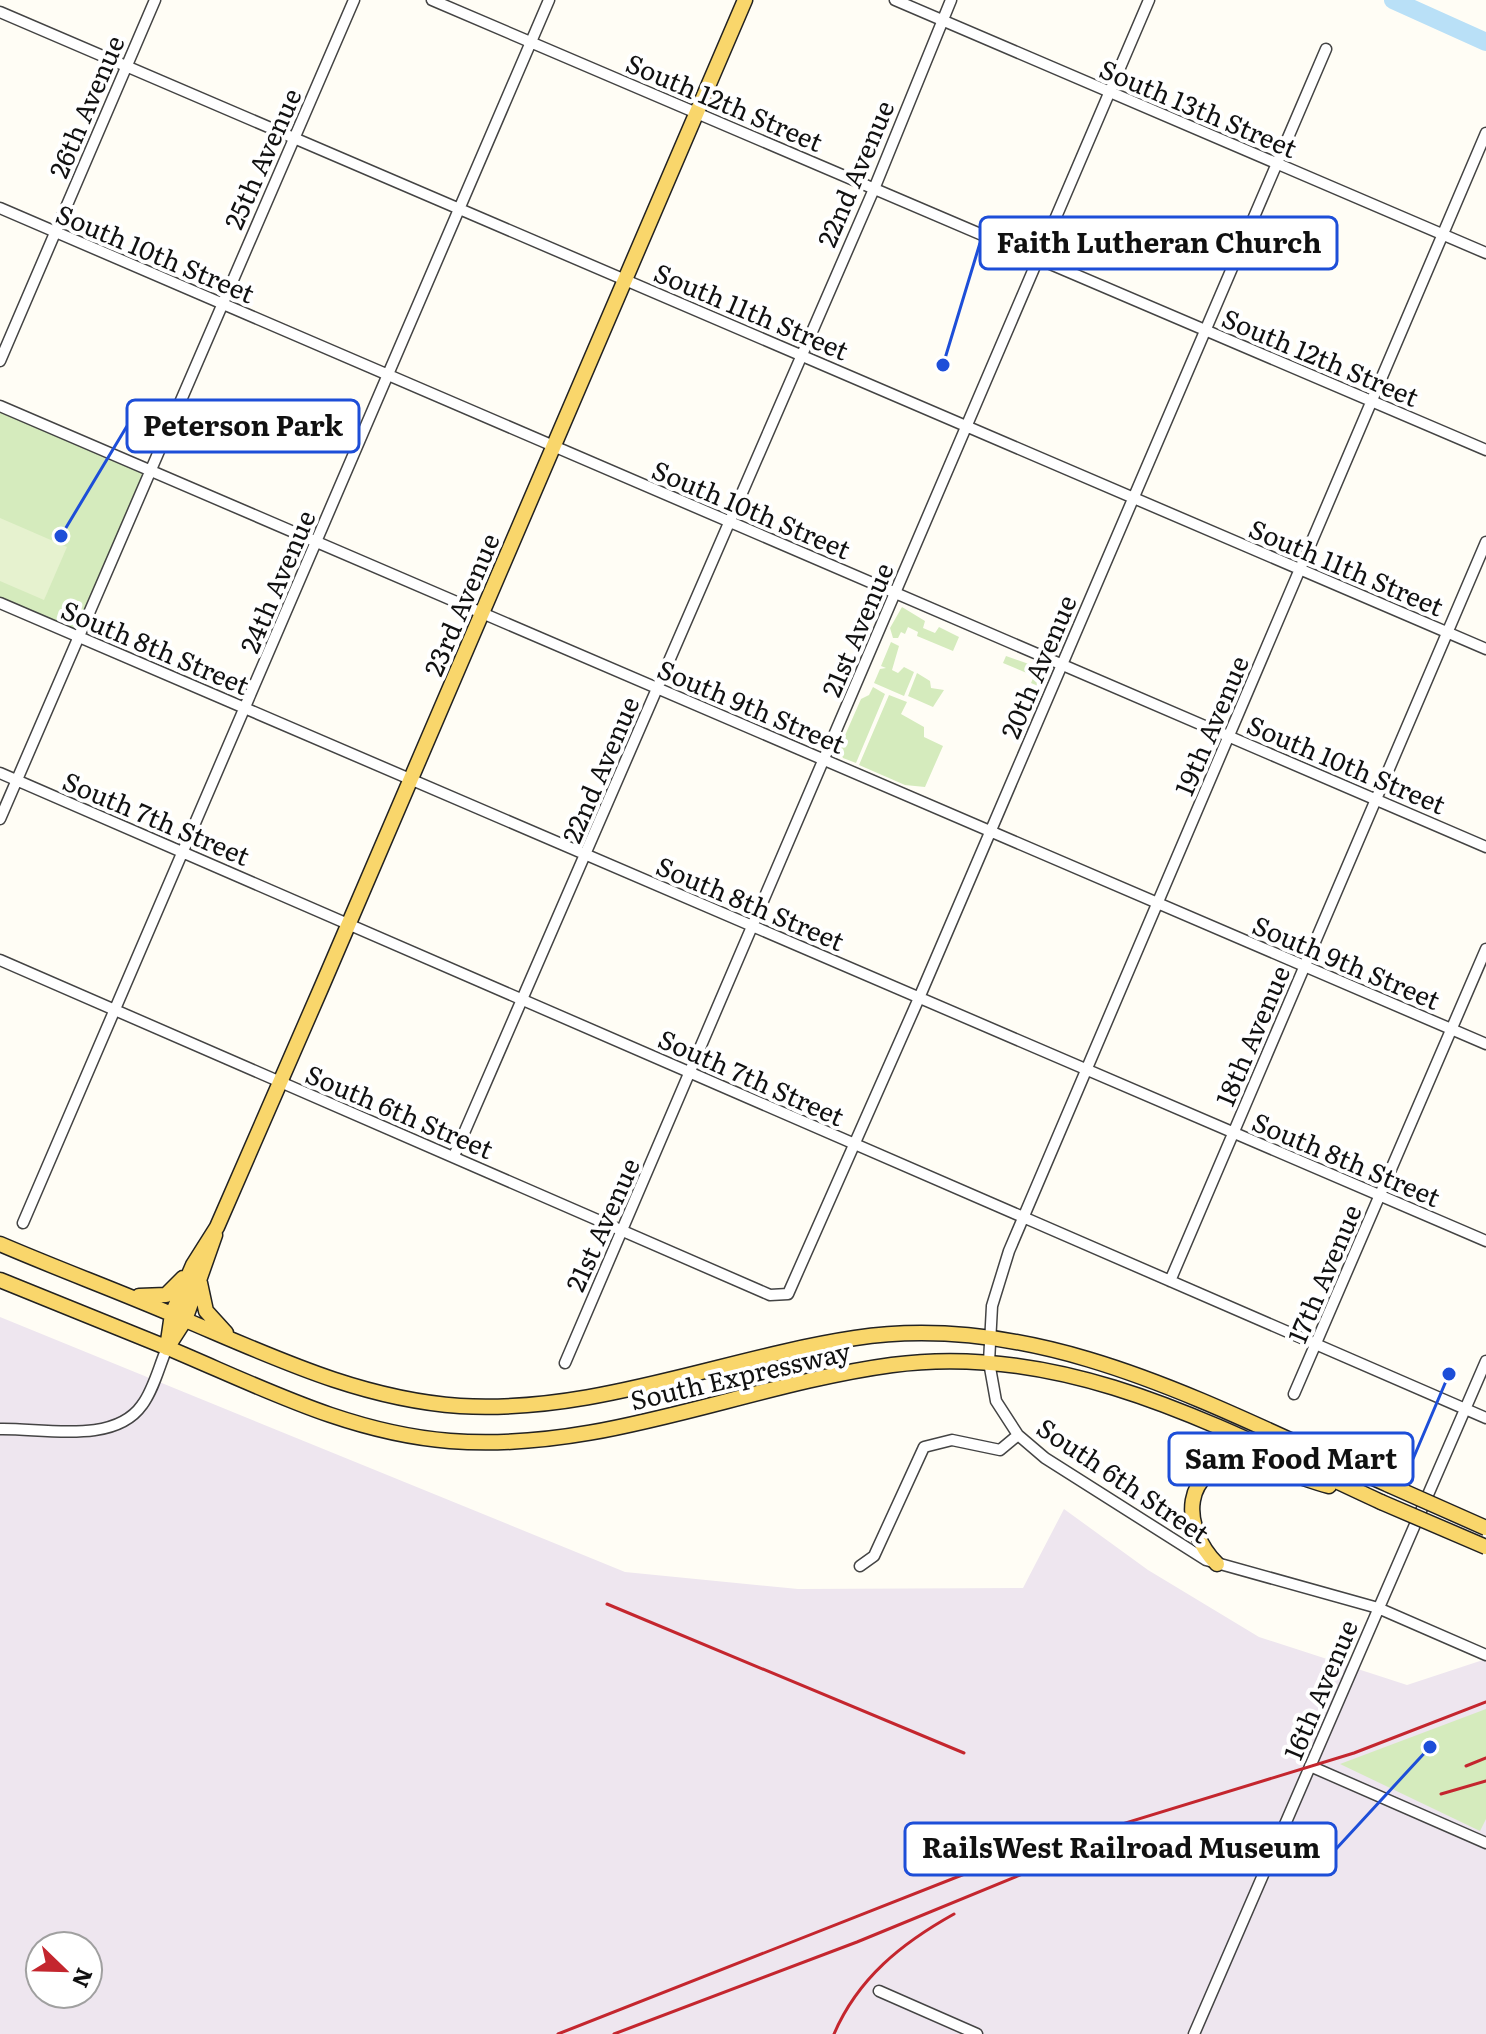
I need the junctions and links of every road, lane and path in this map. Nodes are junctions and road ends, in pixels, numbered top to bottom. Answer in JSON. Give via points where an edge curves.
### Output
{"nodes":[{"id":1,"x":155,"y":0,"type":"edge"},
{"id":2,"x":354,"y":0,"type":"edge"},
{"id":3,"x":432,"y":0,"type":"edge"},
{"id":4,"x":549,"y":0,"type":"edge"},
{"id":5,"x":745,"y":0,"type":"edge"},
{"id":6,"x":895,"y":0,"type":"edge"},
{"id":7,"x":951,"y":0,"type":"edge"},
{"id":8,"x":1149,"y":0,"type":"edge"},
{"id":9,"x":0,"y":12,"type":"edge"},
{"id":10,"x":942,"y":20,"type":"junction"},
{"id":11,"x":531,"y":42,"type":"junction"},
{"id":12,"x":1326,"y":49,"type":"dead end"},
{"id":13,"x":126,"y":66,"type":"junction"},
{"id":14,"x":1109,"y":92,"type":"junction"},
{"id":15,"x":697,"y":113,"type":"junction"},
{"id":16,"x":1486,"y":133,"type":"edge"},
{"id":17,"x":293,"y":138,"type":"junction"},
{"id":18,"x":1276,"y":164,"type":"junction"},
{"id":19,"x":874,"y":189,"type":"junction"},
{"id":20,"x":0,"y":208,"type":"edge"},
{"id":21,"x":459,"y":209,"type":"junction"},
{"id":22,"x":55,"y":232,"type":"junction"},
{"id":23,"x":1443,"y":235,"type":"junction"},
{"id":24,"x":1486,"y":253,"type":"edge"},
{"id":25,"x":1038,"y":259,"type":"junction"},
{"id":26,"x":625,"y":280,"type":"junction"},
{"id":27,"x":222,"y":303,"type":"junction"},
{"id":28,"x":1205,"y":330,"type":"junction"},
{"id":29,"x":800,"y":353,"type":"junction"},
{"id":30,"x":0,"y":361,"type":"edge"},
{"id":31,"x":388,"y":375,"type":"junction"},
{"id":32,"x":1372,"y":402,"type":"junction"},
{"id":33,"x":0,"y":406,"type":"edge"},
{"id":34,"x":967,"y":426,"type":"junction"},
{"id":35,"x":554,"y":447,"type":"junction"},
{"id":36,"x":1486,"y":450,"type":"edge"},
{"id":37,"x":150,"y":470,"type":"junction"},
{"id":38,"x":1133,"y":498,"type":"junction"},
{"id":39,"x":730,"y":522,"type":"junction"},
{"id":40,"x":317,"y":542,"type":"junction"},
{"id":41,"x":1486,"y":542,"type":"edge"},
{"id":42,"x":1300,"y":569,"type":"junction"},
{"id":43,"x":895,"y":594,"type":"junction"},
{"id":44,"x":0,"y":603,"type":"edge"},
{"id":45,"x":482,"y":613,"type":"junction"},
{"id":46,"x":1447,"y":633,"type":"junction"},
{"id":47,"x":79,"y":637,"type":"junction"},
{"id":48,"x":1486,"y":649,"type":"edge"},
{"id":49,"x":1062,"y":665,"type":"junction"},
{"id":50,"x":658,"y":688,"type":"junction"},
{"id":51,"x":245,"y":708,"type":"junction"},
{"id":52,"x":1229,"y":736,"type":"junction"},
{"id":53,"x":824,"y":760,"type":"junction"},
{"id":54,"x":0,"y":773,"type":"edge"},
{"id":55,"x":17,"y":780,"type":"junction"},
{"id":56,"x":411,"y":780,"type":"junction"},
{"id":57,"x":1376,"y":799,"type":"junction"},
{"id":58,"x":0,"y":819,"type":"edge"},
{"id":59,"x":990,"y":833,"type":"junction"},
{"id":60,"x":1486,"y":847,"type":"edge"},
{"id":61,"x":183,"y":852,"type":"junction"},
{"id":62,"x":586,"y":855,"type":"junction"},
{"id":63,"x":1157,"y":904,"type":"junction"},
{"id":64,"x":349,"y":924,"type":"junction"},
{"id":65,"x":752,"y":927,"type":"junction"},
{"id":66,"x":1486,"y":949,"type":"edge"},
{"id":67,"x":0,"y":960,"type":"edge"},
{"id":68,"x":1304,"y":966,"type":"junction"},
{"id":69,"x":919,"y":998,"type":"junction"},
{"id":70,"x":523,"y":1000,"type":"junction"},
{"id":71,"x":115,"y":1010,"type":"junction"},
{"id":72,"x":1452,"y":1029,"type":"junction"},
{"id":73,"x":1486,"y":1044,"type":"edge"},
{"id":74,"x":1086,"y":1070,"type":"junction"},
{"id":75,"x":690,"y":1073,"type":"junction"},
{"id":76,"x":280,"y":1082,"type":"junction"},
{"id":77,"x":1233,"y":1133,"type":"junction"},
{"id":78,"x":856,"y":1145,"type":"junction"},
{"id":79,"x":454,"y":1156,"type":"junction"},
{"id":80,"x":1380,"y":1196,"type":"junction"},
{"id":81,"x":1023,"y":1217,"type":"junction"},
{"id":82,"x":23,"y":1223,"type":"dead end"},
{"id":83,"x":217,"y":1227,"type":"junction"},
{"id":84,"x":622,"y":1230,"type":"junction"},
{"id":85,"x":1486,"y":1241,"type":"edge"},
{"id":86,"x":0,"y":1244,"type":"edge"},
{"id":87,"x":193,"y":1265,"type":"junction"},
{"id":88,"x":0,"y":1280,"type":"edge"},
{"id":89,"x":1170,"y":1281,"type":"junction"},
{"id":90,"x":200,"y":1283,"type":"junction"},
{"id":91,"x":122,"y":1293,"type":"junction"},
{"id":92,"x":784,"y":1296,"type":"joint"},
{"id":93,"x":178,"y":1317,"type":"junction"},
{"id":94,"x":989,"y":1337,"type":"junction"},
{"id":95,"x":1316,"y":1345,"type":"junction"},
{"id":96,"x":247,"y":1346,"type":"junction"},
{"id":97,"x":167,"y":1348,"type":"junction"},
{"id":98,"x":1486,"y":1361,"type":"edge"},
{"id":99,"x":989,"y":1362,"type":"junction"},
{"id":100,"x":565,"y":1363,"type":"dead end"},
{"id":101,"x":1294,"y":1394,"type":"dead end"},
{"id":102,"x":1465,"y":1409,"type":"junction"},
{"id":103,"x":1486,"y":1418,"type":"edge"},
{"id":104,"x":0,"y":1429,"type":"edge"},
{"id":105,"x":1018,"y":1435,"type":"junction"},
{"id":106,"x":1381,"y":1502,"type":"junction"},
{"id":107,"x":1486,"y":1528,"type":"edge"},
{"id":108,"x":1486,"y":1547,"type":"edge"},
{"id":109,"x":1217,"y":1564,"type":"junction"},
{"id":110,"x":860,"y":1566,"type":"dead end"},
{"id":111,"x":1378,"y":1608,"type":"junction"},
{"id":112,"x":1486,"y":1655,"type":"edge"},
{"id":113,"x":1310,"y":1766,"type":"junction"},
{"id":114,"x":1486,"y":1843,"type":"edge"},
{"id":115,"x":879,"y":1991,"type":"dead end"},
{"id":116,"x":977,"y":2034,"type":"edge"},
{"id":117,"x":1194,"y":2034,"type":"edge"}],
"edges":[{"from":1,"to":13,"type":"street","name":"26th Avenue"},
{"from":2,"to":17,"type":"street","name":"25th Avenue"},
{"from":3,"to":11,"type":"street","name":"South 12th Street"},
{"from":4,"to":11,"type":"street","name":"24th Avenue"},
{"from":5,"to":15,"type":"main road","name":"23rd Avenue"},
{"from":6,"to":10,"type":"street","name":"South 13th Street"},
{"from":7,"to":10,"type":"street","name":"22nd Avenue"},
{"from":8,"to":14,"type":"street","name":"21st Avenue"},
{"from":9,"to":13,"type":"street","name":"South 11th Street"},
{"from":10,"to":14,"type":"street","name":"South 13th Street"},
{"from":10,"to":19,"type":"street","name":"22nd Avenue"},
{"from":11,"to":15,"type":"street","name":"South 12th Street"},
{"from":11,"to":21,"type":"street","name":"24th Avenue"},
{"from":12,"to":18,"type":"street","name":"20th Avenue"},
{"from":13,"to":17,"type":"street","name":"South 11th Street"},
{"from":13,"to":22,"type":"street","name":"26th Avenue"},
{"from":14,"to":18,"type":"street","name":"South 13th Street"},
{"from":14,"to":25,"type":"street","name":"21st Avenue"},
{"from":15,"to":19,"type":"street","name":"South 12th Street"},
{"from":15,"to":26,"type":"main road","name":"23rd Avenue"},
{"from":16,"to":23,"type":"street","name":"19th Avenue"},
{"from":17,"to":21,"type":"street","name":"South 11th Street"},
{"from":17,"to":27,"type":"street","name":"25th Avenue"},
{"from":18,"to":23,"type":"street","name":"South 13th Street"},
{"from":18,"to":28,"type":"street","name":"20th Avenue"},
{"from":19,"to":25,"type":"street","name":"South 12th Street"},
{"from":19,"to":29,"type":"street","name":"22nd Avenue"},
{"from":20,"to":22,"type":"street","name":"South 10th Street"},
{"from":21,"to":26,"type":"street","name":"South 11th Street"},
{"from":21,"to":31,"type":"street","name":"24th Avenue"},
{"from":22,"to":27,"type":"street","name":"South 10th Street"},
{"from":22,"to":30,"type":"street","name":"26th Avenue"},
{"from":23,"to":24,"type":"street","name":"South 13th Street"},
{"from":23,"to":32,"type":"street","name":"19th Avenue"},
{"from":25,"to":28,"type":"street","name":"South 12th Street"},
{"from":25,"to":34,"type":"street","name":"21st Avenue"},
{"from":26,"to":29,"type":"street","name":"South 11th Street"},
{"from":26,"to":35,"type":"main road","name":"23rd Avenue"},
{"from":27,"to":31,"type":"street","name":"South 10th Street"},
{"from":27,"to":37,"type":"street","name":"25th Avenue"},
{"from":28,"to":32,"type":"street","name":"South 12th Street"},
{"from":28,"to":38,"type":"street","name":"20th Avenue"},
{"from":29,"to":34,"type":"street","name":"South 11th Street"},
{"from":29,"to":39,"type":"street","name":"22nd Avenue"},
{"from":31,"to":35,"type":"street","name":"South 10th Street"},
{"from":31,"to":40,"type":"street","name":"24th Avenue"},
{"from":32,"to":36,"type":"street","name":"South 12th Street"},
{"from":32,"to":42,"type":"street","name":"19th Avenue"},
{"from":33,"to":37,"type":"street","name":"South 9th Street"},
{"from":34,"to":38,"type":"street","name":"South 11th Street"},
{"from":34,"to":43,"type":"street","name":"21st Avenue"},
{"from":35,"to":39,"type":"street","name":"South 10th Street"},
{"from":35,"to":45,"type":"main road","name":"23rd Avenue"},
{"from":37,"to":40,"type":"street","name":"South 9th Street"},
{"from":37,"to":47,"type":"street","name":"25th Avenue"},
{"from":38,"to":42,"type":"street","name":"South 11th Street"},
{"from":38,"to":49,"type":"street","name":"20th Avenue"},
{"from":39,"to":43,"type":"street","name":"South 10th Street"},
{"from":39,"to":50,"type":"street","name":"22nd Avenue"},
{"from":40,"to":45,"type":"street","name":"South 9th Street"},
{"from":40,"to":51,"type":"street","name":"24th Avenue"},
{"from":41,"to":46,"type":"street","name":"18th Avenue"},
{"from":42,"to":46,"type":"street","name":"South 11th Street"},
{"from":42,"to":52,"type":"street","name":"19th Avenue"},
{"from":43,"to":49,"type":"street","name":"South 10th Street"},
{"from":43,"to":53,"type":"street","name":"21st Avenue"},
{"from":44,"to":47,"type":"street","name":"South 8th Street"},
{"from":45,"to":50,"type":"street","name":"South 9th Street"},
{"from":45,"to":56,"type":"main road","name":"23rd Avenue"},
{"from":46,"to":48,"type":"street","name":"South 11th Street"},
{"from":46,"to":57,"type":"street","name":"18th Avenue"},
{"from":47,"to":51,"type":"street","name":"South 8th Street"},
{"from":47,"to":55,"type":"street","name":"25th Avenue"},
{"from":49,"to":52,"type":"street","name":"South 10th Street"},
{"from":49,"to":59,"type":"street","name":"20th Avenue"},
{"from":50,"to":53,"type":"street","name":"South 9th Street"},
{"from":50,"to":62,"type":"street","name":"22nd Avenue"},
{"from":51,"to":56,"type":"street","name":"South 8th Street"},
{"from":51,"to":61,"type":"street","name":"24th Avenue"},
{"from":52,"to":57,"type":"street","name":"South 10th Street"},
{"from":52,"to":63,"type":"street","name":"19th Avenue"},
{"from":53,"to":59,"type":"street","name":"South 9th Street"},
{"from":53,"to":65,"type":"street","name":"21st Avenue"},
{"from":54,"to":55,"type":"street","name":"South 7th Street"},
{"from":55,"to":58,"type":"street","name":"25th Avenue"},
{"from":55,"to":61,"type":"street","name":"South 7th Street"},
{"from":56,"to":62,"type":"street","name":"South 8th Street"},
{"from":56,"to":64,"type":"main road","name":"23rd Avenue"},
{"from":57,"to":60,"type":"street","name":"South 10th Street"},
{"from":57,"to":68,"type":"street","name":"18th Avenue"},
{"from":59,"to":63,"type":"street","name":"South 9th Street"},
{"from":59,"to":69,"type":"street","name":"20th Avenue"},
{"from":61,"to":64,"type":"street","name":"South 7th Street"},
{"from":61,"to":71,"type":"street","name":"24th Avenue"},
{"from":62,"to":65,"type":"street","name":"South 8th Street"},
{"from":62,"to":70,"type":"street","name":"22nd Avenue"},
{"from":63,"to":68,"type":"street","name":"South 9th Street"},
{"from":63,"to":74,"type":"street","name":"19th Avenue"},
{"from":64,"to":70,"type":"street","name":"South 7th Street"},
{"from":64,"to":76,"type":"main road","name":"23rd Avenue"},
{"from":65,"to":69,"type":"street","name":"South 8th Street"},
{"from":65,"to":75,"type":"street","name":"21st Avenue"},
{"from":66,"to":72,"type":"street","name":"17th Avenue"},
{"from":67,"to":71,"type":"street","name":"South 6th Street"},
{"from":68,"to":72,"type":"street","name":"South 9th Street"},
{"from":68,"to":77,"type":"street","name":"18th Avenue"},
{"from":69,"to":74,"type":"street","name":"South 8th Street"},
{"from":69,"to":78,"type":"street","name":"20th Avenue"},
{"from":70,"to":75,"type":"street","name":"South 7th Street"},
{"from":70,"to":79,"type":"street","name":"22nd Avenue"},
{"from":71,"to":76,"type":"street","name":"South 6th Street"},
{"from":71,"to":82,"type":"street","name":"24th Avenue"},
{"from":72,"to":73,"type":"street","name":"South 9th Street"},
{"from":72,"to":80,"type":"street","name":"17th Avenue"},
{"from":74,"to":77,"type":"street","name":"South 8th Street"},
{"from":74,"to":81,"type":"street","name":"19th Avenue"},
{"from":75,"to":78,"type":"street","name":"South 7th Street"},
{"from":75,"to":84,"type":"street","name":"21st Avenue"},
{"from":76,"to":79,"type":"street","name":"South 6th Street"},
{"from":76,"to":83,"type":"main road","name":"23rd Avenue"},
{"from":77,"to":80,"type":"street","name":"South 8th Street"},
{"from":77,"to":89,"type":"street","name":"18th Avenue"},
{"from":78,"to":81,"type":"street","name":"South 7th Street"},
{"from":78,"to":92,"type":"street","name":"20th Avenue","via":[[796,1283]]},
{"from":79,"to":84,"type":"street","name":"South 6th Street"},
{"from":80,"to":85,"type":"street","name":"South 8th Street"},
{"from":80,"to":95,"type":"street","name":"17th Avenue"},
{"from":81,"to":89,"type":"street","name":"South 7th Street"},
{"from":81,"to":94,"type":"street","name":"19th Avenue","via":[[1001,1272]]},
{"from":83,"to":87,"type":"main road","name":"23rd Avenue"},
{"from":83,"to":90,"type":"main road","name":"23rd Avenue"},
{"from":84,"to":92,"type":"street","name":"South 6th Street","via":[[770,1295]]},
{"from":84,"to":100,"type":"street","name":"21st Avenue"},
{"from":86,"to":91,"type":"main road","name":"South Expressway"},
{"from":87,"to":91,"type":"main road","via":[[166,1295]]},
{"from":87,"to":93,"type":"main road","name":"23rd Avenue"},
{"from":88,"to":97,"type":"main road","name":"South Expressway"},
{"from":89,"to":95,"type":"street","name":"South 7th Street"},
{"from":90,"to":93,"type":"main road","name":"23rd Avenue"},
{"from":90,"to":96,"type":"main road","via":[[211,1318]]},
{"from":91,"to":93,"type":"main road","name":"South Expressway"},
{"from":93,"to":96,"type":"main road","name":"South Expressway"},
{"from":93,"to":97,"type":"main road","name":"23rd Avenue"},
{"from":94,"to":96,"type":"main road","name":"South Expressway","via":[[930,1333],[857,1338],[596,1396],[496,1406],[385,1395],[334,1382]]},
{"from":94,"to":99,"type":"street","name":"South 6th Street"},
{"from":94,"to":107,"type":"main road","name":"South Expressway","bridge":true,"via":[[1118,1367]]},
{"from":95,"to":101,"type":"street","name":"17th Avenue"},
{"from":95,"to":102,"type":"street","name":"South 7th Street"},
{"from":97,"to":99,"type":"main road","name":"South Expressway","via":[[345,1422],[406,1436],[483,1443],[586,1434],[892,1365]]},
{"from":97,"to":104,"type":"street","name":"23rd Avenue","via":[[146,1399],[126,1423],[95,1430]]},
{"from":98,"to":102,"type":"street","name":"16th Avenue"},
{"from":99,"to":105,"type":"street","name":"South 6th Street","via":[[996,1401]]},
{"from":99,"to":106,"type":"main road","name":"South Expressway","via":[[1062,1372],[1126,1389]]},
{"from":102,"to":103,"type":"street","name":"South 7th Street"},
{"from":102,"to":111,"type":"street","name":"16th Avenue"},
{"from":105,"to":109,"type":"street","name":"South 6th Street","via":[[1164,1537]]},
{"from":105,"to":110,"type":"street","via":[[1006,1448],[993,1451],[952,1440],[924,1447],[874,1556]]},
{"from":106,"to":108,"type":"main road","name":"South Expressway","bridge":true},
{"from":106,"to":109,"type":"main road","via":[[1257,1466],[1228,1466],[1200,1486],[1191,1512],[1195,1537]]},
{"from":109,"to":111,"type":"street","name":"South 6th Street"},
{"from":111,"to":112,"type":"street","name":"South 6th Street"},
{"from":111,"to":113,"type":"street","name":"16th Avenue"},
{"from":113,"to":114,"type":"street"},
{"from":113,"to":117,"type":"street","name":"16th Avenue"},
{"from":115,"to":116,"type":"street"}]}
